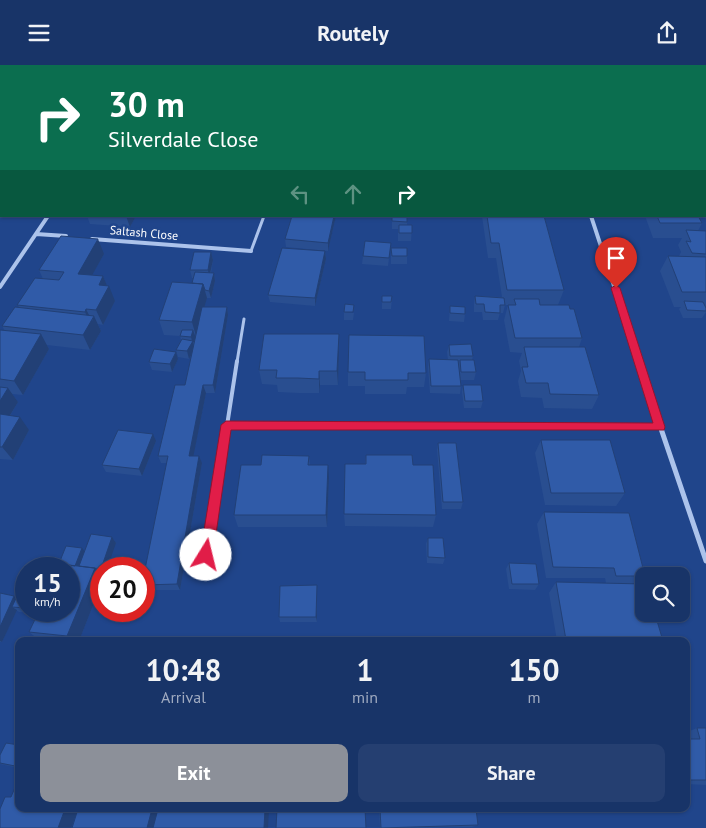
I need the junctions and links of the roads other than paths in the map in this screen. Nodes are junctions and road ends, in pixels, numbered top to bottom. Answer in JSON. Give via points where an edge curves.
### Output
{"nodes":[{"id":1,"x":47,"y":217,"type":"edge"},
{"id":2,"x":264,"y":217,"type":"edge"},
{"id":3,"x":591,"y":217,"type":"edge"},
{"id":4,"x":36,"y":234,"type":"junction"},
{"id":5,"x":75,"y":237,"type":"edge"},
{"id":6,"x":85,"y":238,"type":"edge"},
{"id":7,"x":251,"y":251,"type":"joint"},
{"id":8,"x":0,"y":287,"type":"edge"},
{"id":9,"x":244,"y":319,"type":"dead end"},
{"id":10,"x":226,"y":425,"type":"junction"},
{"id":11,"x":660,"y":427,"type":"junction"},
{"id":12,"x":206,"y":555,"type":"dead end"},
{"id":13,"x":706,"y":561,"type":"edge"}],
"edges":[{"from":1,"to":4,"type":"street"},
{"from":2,"to":7,"type":"lane"},
{"from":3,"to":11,"type":"street"},
{"from":4,"to":5,"type":"street"},
{"from":4,"to":8,"type":"street"},
{"from":6,"to":7,"type":"street","name":"Saltash Close"},
{"from":9,"to":10,"type":"lane"},
{"from":10,"to":11,"type":"street"},
{"from":10,"to":12,"type":"lane"},
{"from":11,"to":13,"type":"street"}]}
